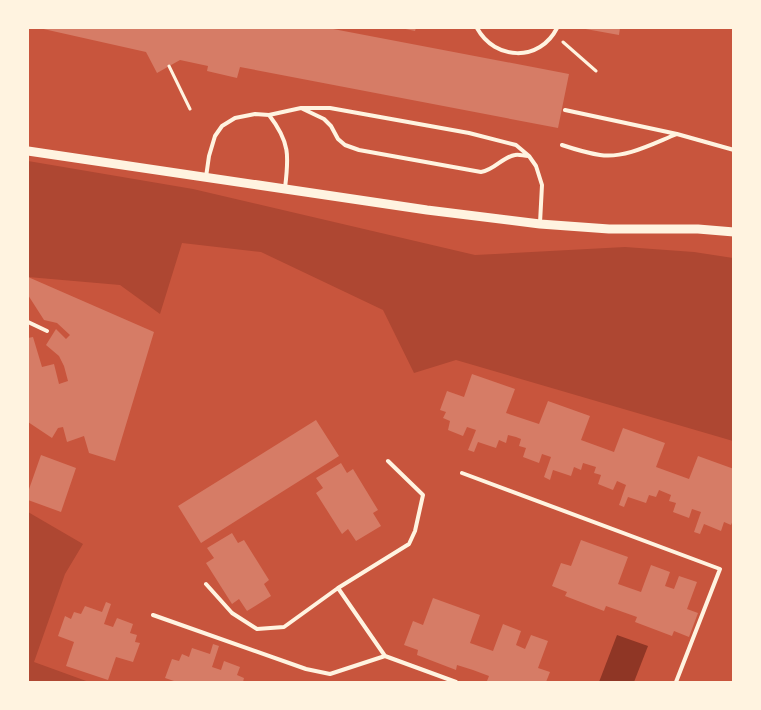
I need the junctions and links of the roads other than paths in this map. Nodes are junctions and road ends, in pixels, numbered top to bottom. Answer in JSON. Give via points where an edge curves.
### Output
{"nodes":[{"id":1,"x":477,"y":28,"type":"edge"},
{"id":2,"x":557,"y":28,"type":"edge"},
{"id":3,"x":301,"y":108,"type":"junction"},
{"id":4,"x":565,"y":110,"type":"dead end"},
{"id":5,"x":269,"y":115,"type":"junction"},
{"id":6,"x":677,"y":134,"type":"junction"},
{"id":7,"x":562,"y":145,"type":"dead end"},
{"id":8,"x":734,"y":150,"type":"edge"},
{"id":9,"x":28,"y":151,"type":"edge"},
{"id":10,"x":529,"y":156,"type":"junction"},
{"id":11,"x":206,"y":177,"type":"junction"},
{"id":12,"x":285,"y":188,"type":"junction"},
{"id":13,"x":540,"y":224,"type":"junction"},
{"id":14,"x":734,"y":232,"type":"edge"},
{"id":15,"x":28,"y":322,"type":"edge"},
{"id":16,"x":47,"y":330,"type":"dead end"},
{"id":17,"x":388,"y":461,"type":"dead end"},
{"id":18,"x":462,"y":473,"type":"dead end"},
{"id":19,"x":206,"y":584,"type":"dead end"},
{"id":20,"x":338,"y":588,"type":"junction"},
{"id":21,"x":153,"y":614,"type":"dead end"},
{"id":22,"x":385,"y":656,"type":"junction"},
{"id":23,"x":456,"y":682,"type":"edge"},
{"id":24,"x":676,"y":682,"type":"edge"}],
"edges":[{"from":1,"to":2,"type":"lane","via":[[491,45],[518,53],[544,44]]},
{"from":3,"to":5,"type":"lane"},
{"from":3,"to":10,"type":"lane","via":[[330,108],[469,133],[516,145]]},
{"from":3,"to":10,"type":"lane","via":[[324,119],[338,139],[359,150],[481,172],[489,171],[515,155]]},
{"from":4,"to":6,"type":"lane"},
{"from":5,"to":11,"type":"lane","via":[[235,118],[222,126],[215,136]]},
{"from":5,"to":12,"type":"lane","via":[[281,130],[287,148]]},
{"from":6,"to":7,"type":"lane","via":[[614,156],[601,156]]},
{"from":6,"to":8,"type":"lane"},
{"from":9,"to":11,"type":"street"},
{"from":10,"to":13,"type":"lane","via":[[542,185]]},
{"from":11,"to":12,"type":"street"},
{"from":12,"to":13,"type":"street"},
{"from":13,"to":14,"type":"street"},
{"from":15,"to":16,"type":"lane"},
{"from":17,"to":20,"type":"lane","via":[[423,495],[415,531],[409,544]]},
{"from":18,"to":24,"type":"lane","via":[[720,569]]},
{"from":19,"to":20,"type":"lane","via":[[232,613],[257,629],[284,627]]},
{"from":20,"to":22,"type":"lane"},
{"from":21,"to":22,"type":"lane","via":[[306,669],[330,674]]},
{"from":22,"to":23,"type":"lane"}]}
